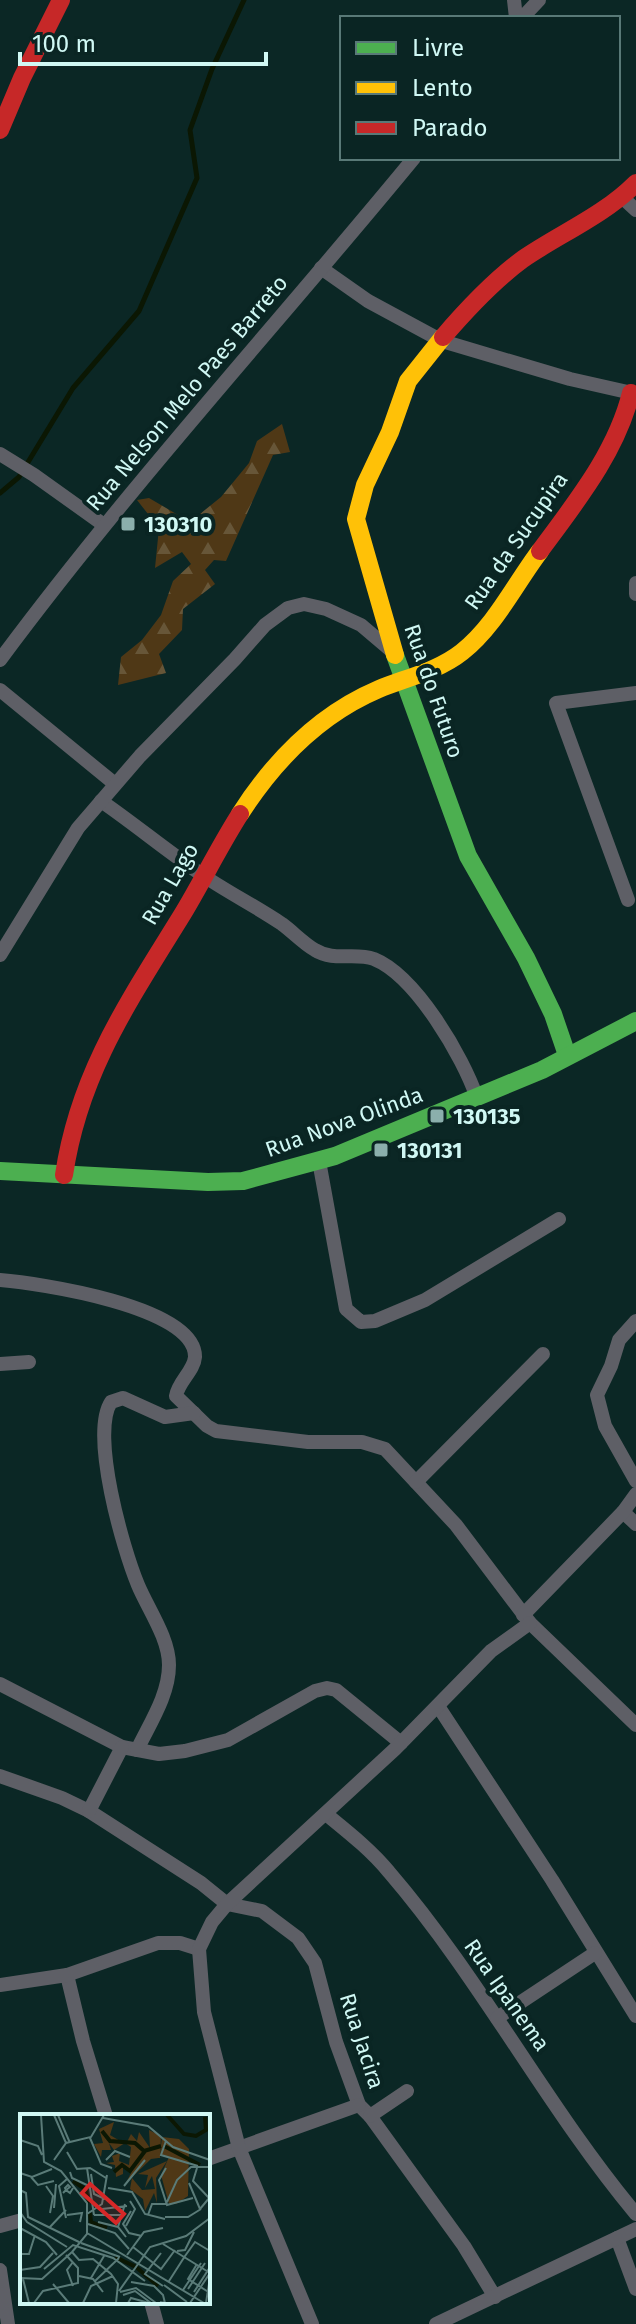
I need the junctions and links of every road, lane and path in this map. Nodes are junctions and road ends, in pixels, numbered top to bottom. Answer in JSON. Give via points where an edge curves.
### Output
{"nodes":[{"id":1,"x":61,"y":0,"type":"edge"},
{"id":2,"x":539,"y":0,"type":"edge"},
{"id":3,"x":521,"y":16,"type":"edge"},
{"id":4,"x":0,"y":130,"type":"edge"},
{"id":5,"x":412,"y":160,"type":"edge"},
{"id":6,"x":636,"y":183,"type":"edge"},
{"id":7,"x":629,"y":204,"type":"edge"},
{"id":8,"x":321,"y":268,"type":"junction"},
{"id":9,"x":442,"y":341,"type":"junction"},
{"id":10,"x":634,"y":393,"type":"edge"},
{"id":11,"x":0,"y":454,"type":"edge"},
{"id":12,"x":104,"y":525,"type":"junction"},
{"id":13,"x":636,"y":583,"type":"edge"},
{"id":14,"x":636,"y":594,"type":"edge"},
{"id":15,"x":394,"y":653,"type":"junction"},
{"id":16,"x":0,"y":660,"type":"edge"},
{"id":17,"x":402,"y":681,"type":"junction"},
{"id":18,"x":0,"y":690,"type":"edge"},
{"id":19,"x":636,"y":693,"type":"edge"},
{"id":20,"x":115,"y":784,"type":"junction"},
{"id":21,"x":101,"y":801,"type":"junction"},
{"id":22,"x":204,"y":876,"type":"junction"},
{"id":23,"x":628,"y":900,"type":"dead end"},
{"id":24,"x":0,"y":955,"type":"edge"},
{"id":25,"x":636,"y":1021,"type":"edge"},
{"id":26,"x":567,"y":1055,"type":"junction"},
{"id":27,"x":477,"y":1098,"type":"junction"},
{"id":28,"x":319,"y":1161,"type":"junction"},
{"id":29,"x":0,"y":1171,"type":"edge"},
{"id":30,"x":64,"y":1175,"type":"junction"},
{"id":31,"x":559,"y":1219,"type":"dead end"},
{"id":32,"x":0,"y":1280,"type":"edge"},
{"id":33,"x":636,"y":1321,"type":"edge"},
{"id":34,"x":543,"y":1354,"type":"dead end"},
{"id":35,"x":29,"y":1362,"type":"dead end"},
{"id":36,"x":0,"y":1364,"type":"edge"},
{"id":37,"x":194,"y":1413,"type":"junction"},
{"id":38,"x":636,"y":1481,"type":"edge"},
{"id":39,"x":416,"y":1482,"type":"junction"},
{"id":40,"x":636,"y":1494,"type":"edge"},
{"id":41,"x":623,"y":1512,"type":"junction"},
{"id":42,"x":636,"y":1524,"type":"edge"},
{"id":43,"x":527,"y":1619,"type":"junction"},
{"id":44,"x":0,"y":1684,"type":"edge"},
{"id":45,"x":438,"y":1706,"type":"junction"},
{"id":46,"x":636,"y":1725,"type":"edge"},
{"id":47,"x":401,"y":1743,"type":"junction"},
{"id":48,"x":130,"y":1748,"type":"junction"},
{"id":49,"x":0,"y":1776,"type":"edge"},
{"id":50,"x":89,"y":1811,"type":"junction"},
{"id":51,"x":326,"y":1814,"type":"junction"},
{"id":52,"x":227,"y":1904,"type":"junction"},
{"id":53,"x":199,"y":1949,"type":"junction"},
{"id":54,"x":595,"y":1953,"type":"junction"},
{"id":55,"x":67,"y":1975,"type":"junction"},
{"id":56,"x":0,"y":1985,"type":"edge"},
{"id":57,"x":636,"y":2016,"type":"edge"},
{"id":58,"x":497,"y":2018,"type":"junction"},
{"id":59,"x":407,"y":2091,"type":"dead end"},
{"id":60,"x":365,"y":2110,"type":"junction"},
{"id":61,"x":105,"y":2114,"type":"edge"},
{"id":62,"x":239,"y":2148,"type":"junction"},
{"id":63,"x":210,"y":2158,"type":"edge"},
{"id":64,"x":636,"y":2214,"type":"edge"},
{"id":65,"x":20,"y":2221,"type":"edge"},
{"id":66,"x":0,"y":2226,"type":"edge"},
{"id":67,"x":636,"y":2229,"type":"edge"},
{"id":68,"x":617,"y":2238,"type":"junction"},
{"id":69,"x":0,"y":2270,"type":"edge"},
{"id":70,"x":636,"y":2289,"type":"edge"},
{"id":71,"x":495,"y":2297,"type":"junction"},
{"id":72,"x":152,"y":2304,"type":"edge"},
{"id":73,"x":8,"y":2324,"type":"edge"},
{"id":74,"x":157,"y":2324,"type":"edge"},
{"id":75,"x":312,"y":2324,"type":"edge"},
{"id":76,"x":436,"y":2324,"type":"edge"}],
"edges":[{"from":1,"to":4,"type":"street"},
{"from":2,"to":3,"type":"street"},
{"from":5,"to":8,"type":"street","name":"Rua Nelson Melo Paes Barreto"},
{"from":6,"to":7,"type":"street","name":"Rua do Futuro"},
{"from":7,"to":9,"type":"street","name":"Rua do Futuro","via":[[524,259],[487,287]]},
{"from":8,"to":9,"type":"street"},
{"from":8,"to":12,"type":"street","name":"Rua Nelson Melo Paes Barreto"},
{"from":9,"to":10,"type":"street"},
{"from":9,"to":15,"type":"street","name":"Rua do Futuro","via":[[403,391],[359,499],[361,545]]},
{"from":10,"to":17,"type":"street","name":"Rua da Sucupira","via":[[603,459],[482,629],[452,660]]},
{"from":11,"to":12,"type":"street"},
{"from":12,"to":16,"type":"street","name":"Rua Nelson Melo Paes Barreto"},
{"from":13,"to":14,"type":"street"},
{"from":15,"to":17,"type":"street","name":"Rua do Futuro"},
{"from":15,"to":20,"type":"street","via":[[361,625],[326,609],[304,604],[288,608],[265,625]]},
{"from":17,"to":22,"type":"street","name":"Rua Lago","via":[[354,701],[292,749],[262,781]]},
{"from":17,"to":26,"type":"street","name":"Rua do Futuro","via":[[468,856],[540,986]]},
{"from":18,"to":20,"type":"street"},
{"from":19,"to":23,"type":"street","via":[[556,703]]},
{"from":20,"to":21,"type":"street"},
{"from":21,"to":22,"type":"street"},
{"from":21,"to":24,"type":"street","via":[[60,854]]},
{"from":22,"to":27,"type":"street","via":[[324,955],[364,956],[387,966],[449,1039]]},
{"from":22,"to":30,"type":"street","name":"Rua Lago","via":[[97,1065],[65,1148]]},
{"from":25,"to":26,"type":"street","name":"Rua Nova Olinda"},
{"from":26,"to":27,"type":"street","name":"Rua Nova Olinda"},
{"from":27,"to":28,"type":"street","name":"Rua Nova Olinda"},
{"from":28,"to":30,"type":"street","name":"Rua Nova Olinda","via":[[243,1181]]},
{"from":28,"to":31,"type":"street","via":[[346,1309],[361,1322],[425,1300]]},
{"from":29,"to":30,"type":"street","name":"Rua Nova Olinda"},
{"from":32,"to":37,"type":"street","via":[[104,1299],[170,1324],[190,1344],[195,1358],[176,1392]]},
{"from":33,"to":38,"type":"street","via":[[619,1340],[597,1395],[605,1426]]},
{"from":34,"to":39,"type":"street"},
{"from":35,"to":36,"type":"street"},
{"from":37,"to":39,"type":"street","via":[[216,1431],[375,1444]]},
{"from":37,"to":48,"type":"street","via":[[165,1417],[123,1398],[104,1411],[104,1446],[123,1545],[169,1660],[164,1694]]},
{"from":39,"to":43,"type":"street","via":[[456,1525]]},
{"from":40,"to":41,"type":"street"},
{"from":41,"to":42,"type":"street"},
{"from":41,"to":43,"type":"street"},
{"from":43,"to":45,"type":"street"},
{"from":43,"to":46,"type":"street"},
{"from":44,"to":48,"type":"street"},
{"from":45,"to":47,"type":"street"},
{"from":45,"to":54,"type":"street"},
{"from":47,"to":48,"type":"street","via":[[346,1696],[327,1688],[228,1740],[159,1754]]},
{"from":47,"to":51,"type":"street"},
{"from":48,"to":50,"type":"street"},
{"from":49,"to":50,"type":"street","name":"Rua Jacira"},
{"from":50,"to":52,"type":"street","name":"Rua Jacira"},
{"from":51,"to":52,"type":"street"},
{"from":51,"to":58,"type":"street","name":"Rua Ipanema","via":[[389,1871]]},
{"from":52,"to":53,"type":"street"},
{"from":52,"to":60,"type":"street","name":"Rua Jacira","via":[[262,1911],[308,1950],[336,2042]]},
{"from":53,"to":55,"type":"street","via":[[158,1943]]},
{"from":53,"to":62,"type":"street","via":[[204,2012]]},
{"from":54,"to":57,"type":"street"},
{"from":54,"to":58,"type":"street"},
{"from":55,"to":56,"type":"street"},
{"from":55,"to":61,"type":"street"},
{"from":58,"to":64,"type":"street","name":"Rua Ipanema"},
{"from":59,"to":60,"type":"street"},
{"from":60,"to":62,"type":"street"},
{"from":60,"to":71,"type":"street","name":"Rua Jacira"},
{"from":62,"to":63,"type":"street"},
{"from":62,"to":75,"type":"street"},
{"from":65,"to":66,"type":"street"},
{"from":67,"to":68,"type":"street"},
{"from":68,"to":70,"type":"street"},
{"from":68,"to":71,"type":"street"},
{"from":69,"to":73,"type":"street"},
{"from":71,"to":76,"type":"street"},
{"from":72,"to":74,"type":"street"}]}
